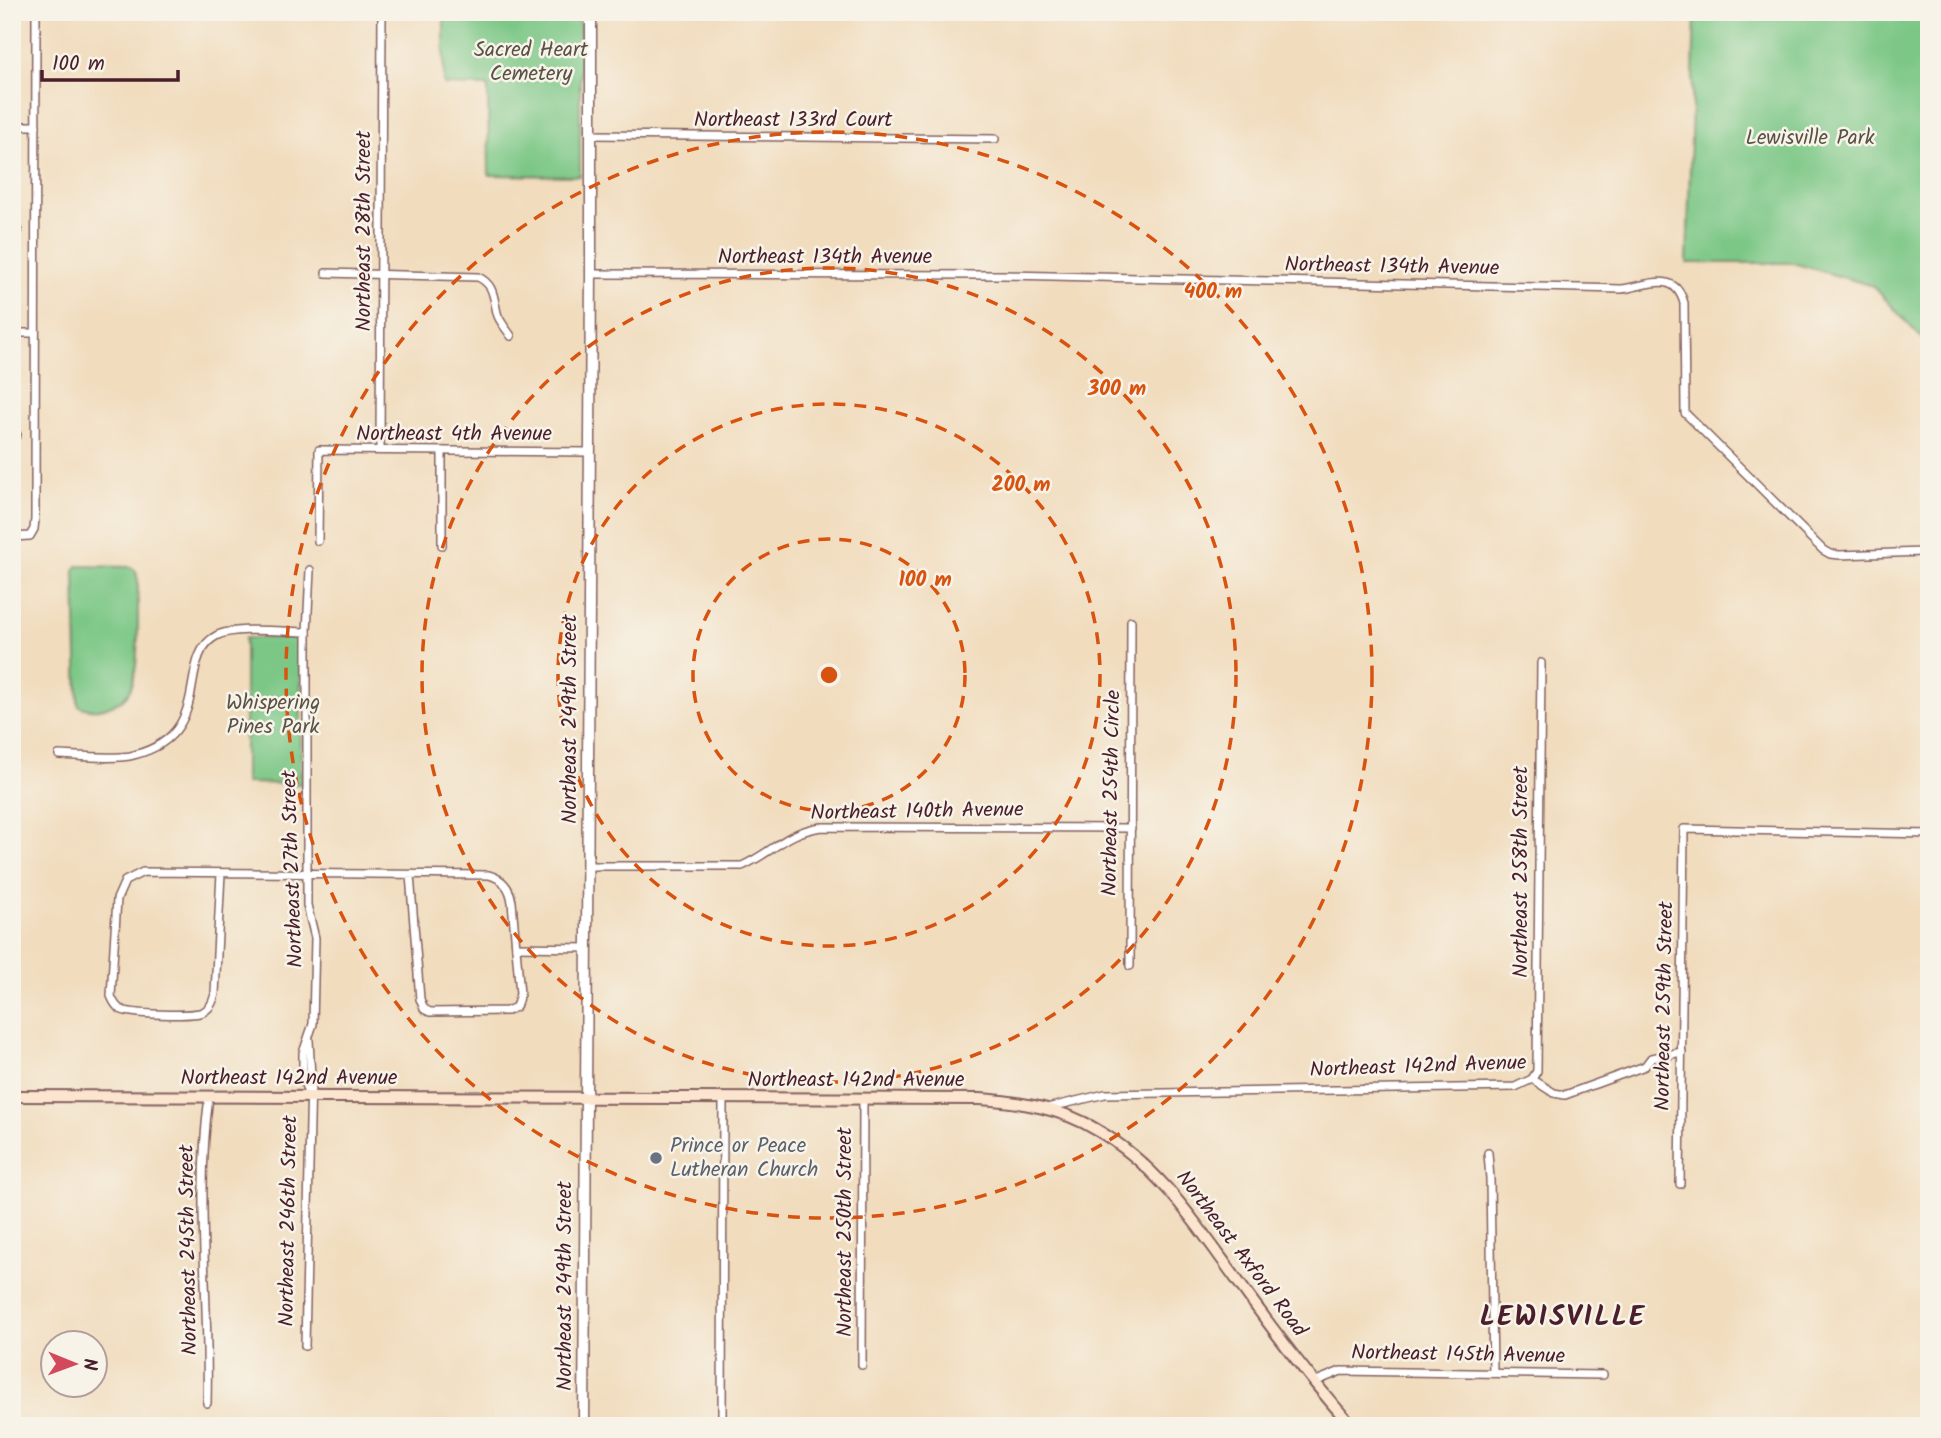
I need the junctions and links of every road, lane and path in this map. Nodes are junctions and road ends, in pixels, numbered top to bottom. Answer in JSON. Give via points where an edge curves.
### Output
{"nodes":[{"id":1,"x":36,"y":12,"type":"edge"},
{"id":2,"x":382,"y":12,"type":"edge"},
{"id":3,"x":591,"y":12,"type":"edge"},
{"id":4,"x":12,"y":126,"type":"edge"},
{"id":5,"x":36,"y":126,"type":"junction"},
{"id":6,"x":592,"y":135,"type":"junction"},
{"id":7,"x":995,"y":139,"type":"dead end"},
{"id":8,"x":326,"y":273,"type":"dead end"},
{"id":9,"x":381,"y":274,"type":"junction"},
{"id":10,"x":591,"y":274,"type":"junction"},
{"id":11,"x":35,"y":332,"type":"junction"},
{"id":12,"x":12,"y":333,"type":"edge"},
{"id":13,"x":511,"y":336,"type":"dead end"},
{"id":14,"x":380,"y":450,"type":"junction"},
{"id":15,"x":442,"y":451,"type":"junction"},
{"id":16,"x":590,"y":452,"type":"junction"},
{"id":17,"x":12,"y":537,"type":"edge"},
{"id":18,"x":318,"y":541,"type":"dead end"},
{"id":19,"x":442,"y":545,"type":"dead end"},
{"id":20,"x":1929,"y":549,"type":"edge"},
{"id":21,"x":310,"y":570,"type":"dead end"},
{"id":22,"x":1131,"y":621,"type":"dead end"},
{"id":23,"x":307,"y":632,"type":"junction"},
{"id":24,"x":1541,"y":663,"type":"dead end"},
{"id":25,"x":59,"y":755,"type":"dead end"},
{"id":26,"x":1130,"y":828,"type":"junction"},
{"id":27,"x":1929,"y":834,"type":"edge"},
{"id":28,"x":588,"y":866,"type":"junction"},
{"id":29,"x":221,"y":873,"type":"junction"},
{"id":30,"x":307,"y":874,"type":"junction"},
{"id":31,"x":410,"y":875,"type":"junction"},
{"id":32,"x":516,"y":947,"type":"junction"},
{"id":33,"x":588,"y":948,"type":"junction"},
{"id":34,"x":1130,"y":966,"type":"dead end"},
{"id":35,"x":1682,"y":1052,"type":"junction"},
{"id":36,"x":1532,"y":1079,"type":"junction"},
{"id":37,"x":12,"y":1096,"type":"edge"},
{"id":38,"x":209,"y":1097,"type":"junction"},
{"id":39,"x":309,"y":1097,"type":"junction"},
{"id":40,"x":586,"y":1097,"type":"junction"},
{"id":41,"x":723,"y":1100,"type":"junction"},
{"id":42,"x":863,"y":1100,"type":"junction"},
{"id":43,"x":1045,"y":1108,"type":"junction"},
{"id":44,"x":1488,"y":1153,"type":"dead end"},
{"id":45,"x":1680,"y":1184,"type":"dead end"},
{"id":46,"x":305,"y":1346,"type":"dead end"},
{"id":47,"x":862,"y":1365,"type":"dead end"},
{"id":48,"x":1493,"y":1373,"type":"junction"},
{"id":49,"x":1603,"y":1375,"type":"dead end"},
{"id":50,"x":1314,"y":1381,"type":"junction"},
{"id":51,"x":207,"y":1403,"type":"dead end"},
{"id":52,"x":584,"y":1426,"type":"edge"},
{"id":53,"x":722,"y":1426,"type":"edge"},
{"id":54,"x":1352,"y":1426,"type":"edge"}],
"edges":[{"from":1,"to":5,"type":"street"},
{"from":2,"to":9,"type":"street","name":"Northeast 28th Street"},
{"from":3,"to":6,"type":"street","name":"Northeast 249th Street"},
{"from":4,"to":5,"type":"street"},
{"from":5,"to":11,"type":"street"},
{"from":6,"to":7,"type":"street","name":"Northeast 133rd Court"},
{"from":6,"to":10,"type":"street","name":"Northeast 249th Street"},
{"from":8,"to":9,"type":"street"},
{"from":9,"to":13,"type":"street","via":[[482,279],[492,288],[499,319]]},
{"from":9,"to":14,"type":"street","name":"Northeast 28th Street"},
{"from":10,"to":16,"type":"street","name":"Northeast 249th Street"},
{"from":10,"to":20,"type":"street","name":"Northeast 134th Avenue","via":[[1003,275],[1621,289],[1662,281],[1678,290],[1684,303],[1685,413],[1830,554]]},
{"from":11,"to":12,"type":"street"},
{"from":11,"to":17,"type":"street","via":[[34,529],[30,536]]},
{"from":14,"to":15,"type":"street","name":"Northeast 4th Avenue"},
{"from":14,"to":18,"type":"street","name":"Northeast 4th Avenue","via":[[318,450]]},
{"from":15,"to":16,"type":"street","name":"Northeast 4th Avenue"},
{"from":15,"to":19,"type":"street"},
{"from":16,"to":28,"type":"street","name":"Northeast 249th Street"},
{"from":21,"to":23,"type":"street","name":"Northeast 27th Street"},
{"from":22,"to":26,"type":"street","name":"Northeast 254th Circle"},
{"from":23,"to":25,"type":"street","via":[[239,631],[215,636],[199,654],[186,714],[173,734],[154,748],[131,756]]},
{"from":23,"to":30,"type":"street","name":"Northeast 27th Street"},
{"from":24,"to":36,"type":"street","name":"Northeast 258th Street","via":[[1537,1071]]},
{"from":26,"to":28,"type":"street","name":"Northeast 140th Avenue","via":[[822,827],[788,836],[761,858],[742,866]]},
{"from":26,"to":34,"type":"street","name":"Northeast 254th Circle"},
{"from":27,"to":35,"type":"street","name":"Northeast 259th Street","via":[[1684,828]]},
{"from":28,"to":33,"type":"street","name":"Northeast 249th Street"},
{"from":29,"to":29,"type":"street","via":[[143,872],[125,881],[117,899],[111,996],[117,1007],[128,1012],[195,1014],[211,1005]]},
{"from":29,"to":30,"type":"street"},
{"from":30,"to":31,"type":"street"},
{"from":30,"to":39,"type":"street","name":"Northeast 27th Street","via":[[307,905],[315,937]]},
{"from":31,"to":32,"type":"street","via":[[489,875],[503,882],[511,894]]},
{"from":31,"to":32,"type":"street","via":[[424,1009],[507,1011],[519,1003]]},
{"from":32,"to":33,"type":"street"},
{"from":33,"to":40,"type":"street","name":"Northeast 249th Street"},
{"from":35,"to":36,"type":"street","name":"Northeast 142nd Avenue","via":[[1651,1058],[1645,1066],[1565,1095]]},
{"from":35,"to":45,"type":"street","name":"Northeast 259th Street"},
{"from":36,"to":43,"type":"street","name":"Northeast 142nd Avenue","via":[[1515,1087],[1105,1094]]},
{"from":37,"to":38,"type":"main road","name":"Northeast 142nd Avenue"},
{"from":38,"to":39,"type":"main road","name":"Northeast 142nd Avenue"},
{"from":38,"to":51,"type":"street","name":"Northeast 245th Street","via":[[203,1209]]},
{"from":39,"to":40,"type":"main road","name":"Northeast 142nd Avenue"},
{"from":39,"to":46,"type":"street","name":"Northeast 246th Street"},
{"from":40,"to":41,"type":"main road","name":"Northeast 142nd Avenue"},
{"from":40,"to":52,"type":"street","name":"Northeast 249th Street"},
{"from":41,"to":42,"type":"main road","name":"Northeast 142nd Avenue"},
{"from":41,"to":53,"type":"street"},
{"from":42,"to":43,"type":"main road","name":"Northeast 142nd Avenue","via":[[980,1099]]},
{"from":42,"to":47,"type":"street","name":"Northeast 250th Street"},
{"from":43,"to":50,"type":"main road","name":"Northeast Axford Road","via":[[1075,1118],[1125,1147],[1167,1186]]},
{"from":44,"to":48,"type":"street"},
{"from":48,"to":49,"type":"street","name":"Northeast 145th Avenue"},
{"from":48,"to":50,"type":"street","name":"Northeast 145th Avenue","via":[[1341,1371]]},
{"from":50,"to":54,"type":"main road","name":"Northeast Axford Road"}]}
